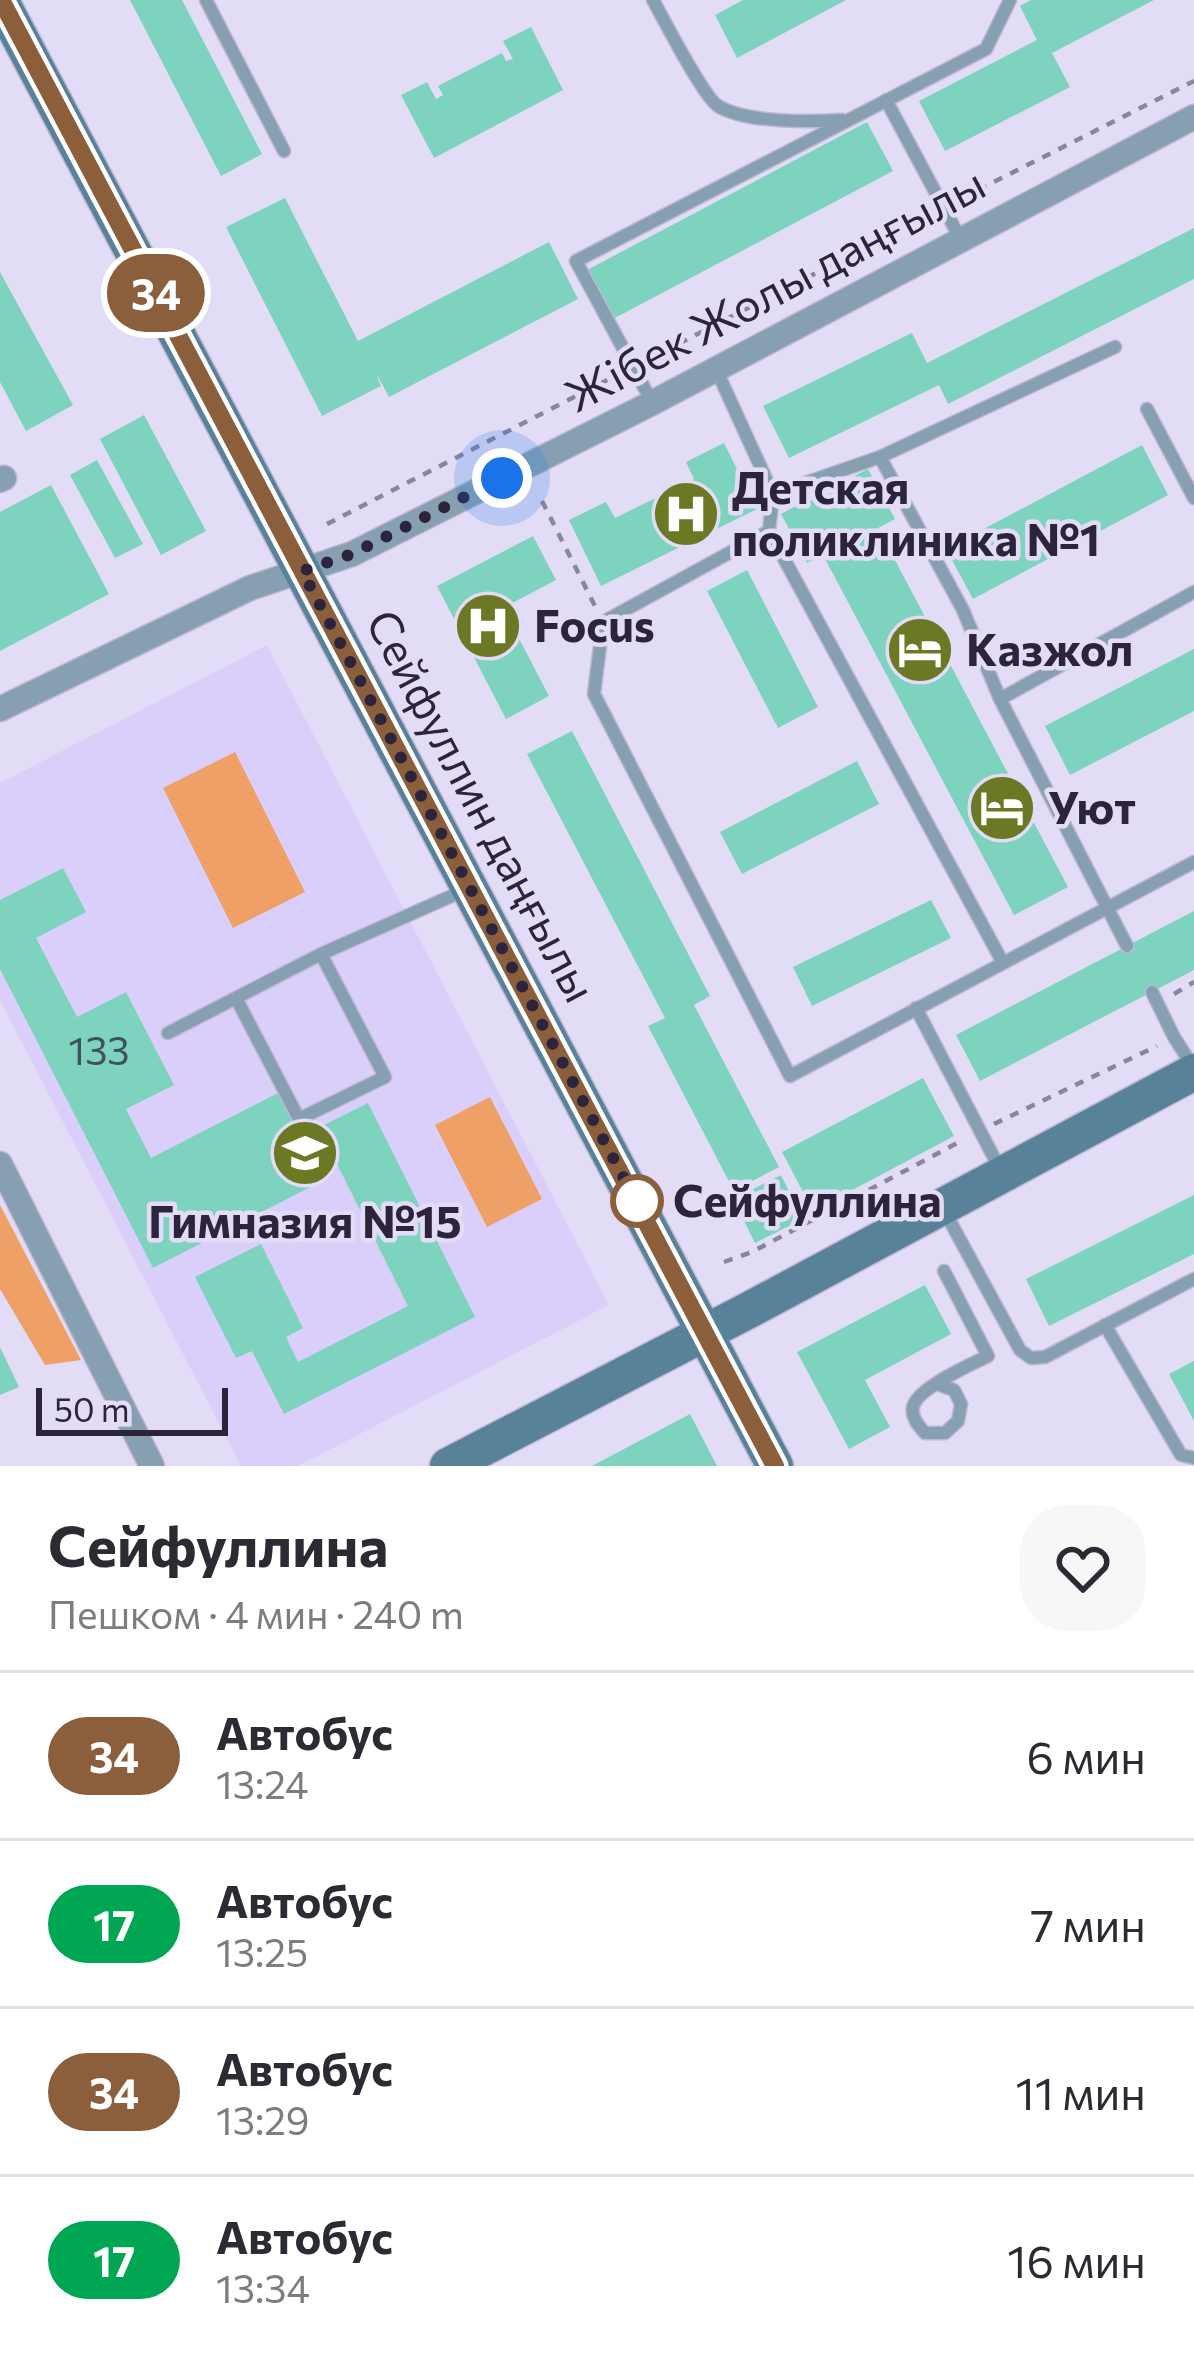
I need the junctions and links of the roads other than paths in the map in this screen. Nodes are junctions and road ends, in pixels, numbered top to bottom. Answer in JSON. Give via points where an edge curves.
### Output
{"nodes":[{"id":1,"x":1,"y":0,"type":"edge"},
{"id":2,"x":206,"y":0,"type":"edge"},
{"id":3,"x":652,"y":0,"type":"edge"},
{"id":4,"x":1010,"y":0,"type":"edge"},
{"id":5,"x":886,"y":100,"type":"junction"},
{"id":6,"x":1194,"y":117,"type":"edge"},
{"id":7,"x":849,"y":120,"type":"junction"},
{"id":8,"x":284,"y":152,"type":"dead end"},
{"id":9,"x":961,"y":241,"type":"junction"},
{"id":10,"x":1115,"y":347,"type":"dead end"},
{"id":11,"x":716,"y":369,"type":"junction"},
{"id":12,"x":652,"y":403,"type":"junction"},
{"id":13,"x":1147,"y":409,"type":"dead end"},
{"id":14,"x":880,"y":458,"type":"junction"},
{"id":15,"x":773,"y":494,"type":"junction"},
{"id":16,"x":1194,"y":497,"type":"edge"},
{"id":17,"x":769,"y":531,"type":"junction"},
{"id":18,"x":302,"y":571,"type":"junction"},
{"id":19,"x":1194,"y":592,"type":"edge"},
{"id":20,"x":1000,"y":699,"type":"junction"},
{"id":21,"x":0,"y":709,"type":"edge"},
{"id":22,"x":1194,"y":862,"type":"edge"},
{"id":23,"x":471,"y":887,"type":"junction"},
{"id":24,"x":1108,"y":908,"type":"junction"},
{"id":25,"x":1126,"y":946,"type":"dead end"},
{"id":26,"x":321,"y":954,"type":"junction"},
{"id":27,"x":1003,"y":963,"type":"junction"},
{"id":28,"x":1152,"y":992,"type":"dead end"},
{"id":29,"x":236,"y":998,"type":"junction"},
{"id":30,"x":916,"y":1008,"type":"junction"},
{"id":31,"x":168,"y":1033,"type":"dead end"},
{"id":32,"x":1194,"y":1070,"type":"edge"},
{"id":33,"x":0,"y":1164,"type":"edge"},
{"id":34,"x":1002,"y":1174,"type":"junction"},
{"id":35,"x":942,"y":1207,"type":"junction"},
{"id":36,"x":944,"y":1270,"type":"dead end"},
{"id":37,"x":1194,"y":1279,"type":"edge"},
{"id":38,"x":1105,"y":1325,"type":"junction"},
{"id":39,"x":706,"y":1333,"type":"junction"},
{"id":40,"x":937,"y":1384,"type":"junction"},
{"id":41,"x":1194,"y":1458,"type":"edge"},
{"id":42,"x":152,"y":1466,"type":"edge"},
{"id":43,"x":448,"y":1466,"type":"edge"},
{"id":44,"x":775,"y":1466,"type":"edge"}],
"edges":[{"from":1,"to":18,"type":"main road","name":"Сейфуллин даңғылы"},
{"from":2,"to":8,"type":"lane"},
{"from":3,"to":7,"type":"lane","via":[[716,105],[799,123]]},
{"from":4,"to":5,"type":"lane","via":[[986,49]]},
{"from":5,"to":7,"type":"lane"},
{"from":5,"to":9,"type":"lane"},
{"from":6,"to":9,"type":"street","name":"Жібек Жолы даңғылы"},
{"from":7,"to":12,"type":"lane","via":[[575,261]]},
{"from":9,"to":11,"type":"street","name":"Жібек Жолы даңғылы"},
{"from":10,"to":14,"type":"lane"},
{"from":11,"to":12,"type":"street","name":"Жібек Жолы даңғылы"},
{"from":11,"to":15,"type":"lane"},
{"from":12,"to":18,"type":"street","name":"Жібек Жолы даңғылы","via":[[352,554]]},
{"from":13,"to":16,"type":"lane"},
{"from":14,"to":15,"type":"lane"},
{"from":14,"to":20,"type":"lane","via":[[963,610]]},
{"from":15,"to":17,"type":"lane"},
{"from":17,"to":27,"type":"lane"},
{"from":17,"to":30,"type":"lane","via":[[603,622],[594,694],[790,1076]]},
{"from":18,"to":21,"type":"street","name":"Жібек Жолы даңғылы","via":[[250,588]]},
{"from":18,"to":23,"type":"main road","name":"Сейфуллин даңғылы"},
{"from":19,"to":20,"type":"lane"},
{"from":20,"to":24,"type":"lane"},
{"from":22,"to":24,"type":"lane"},
{"from":23,"to":26,"type":"lane"},
{"from":23,"to":39,"type":"main road","name":"Сейфуллин даңғылы"},
{"from":24,"to":25,"type":"lane"},
{"from":24,"to":27,"type":"lane"},
{"from":26,"to":29,"type":"lane"},
{"from":26,"to":29,"type":"lane","via":[[385,1077],[299,1119]]},
{"from":27,"to":30,"type":"lane"},
{"from":28,"to":32,"type":"lane"},
{"from":29,"to":31,"type":"lane"},
{"from":30,"to":34,"type":"lane"},
{"from":32,"to":34,"type":"main road"},
{"from":33,"to":42,"type":"street"},
{"from":34,"to":35,"type":"main road"},
{"from":35,"to":38,"type":"lane","via":[[1031,1358]]},
{"from":35,"to":39,"type":"main road"},
{"from":36,"to":40,"type":"lane","via":[[988,1356]]},
{"from":37,"to":38,"type":"lane"},
{"from":38,"to":41,"type":"lane","via":[[1181,1455]]},
{"from":39,"to":43,"type":"main road"},
{"from":39,"to":44,"type":"main road","name":"Сейфуллин даңғылы"},
{"from":40,"to":40,"type":"lane","via":[[913,1406],[926,1433],[945,1433],[958,1421],[954,1390]]}]}
